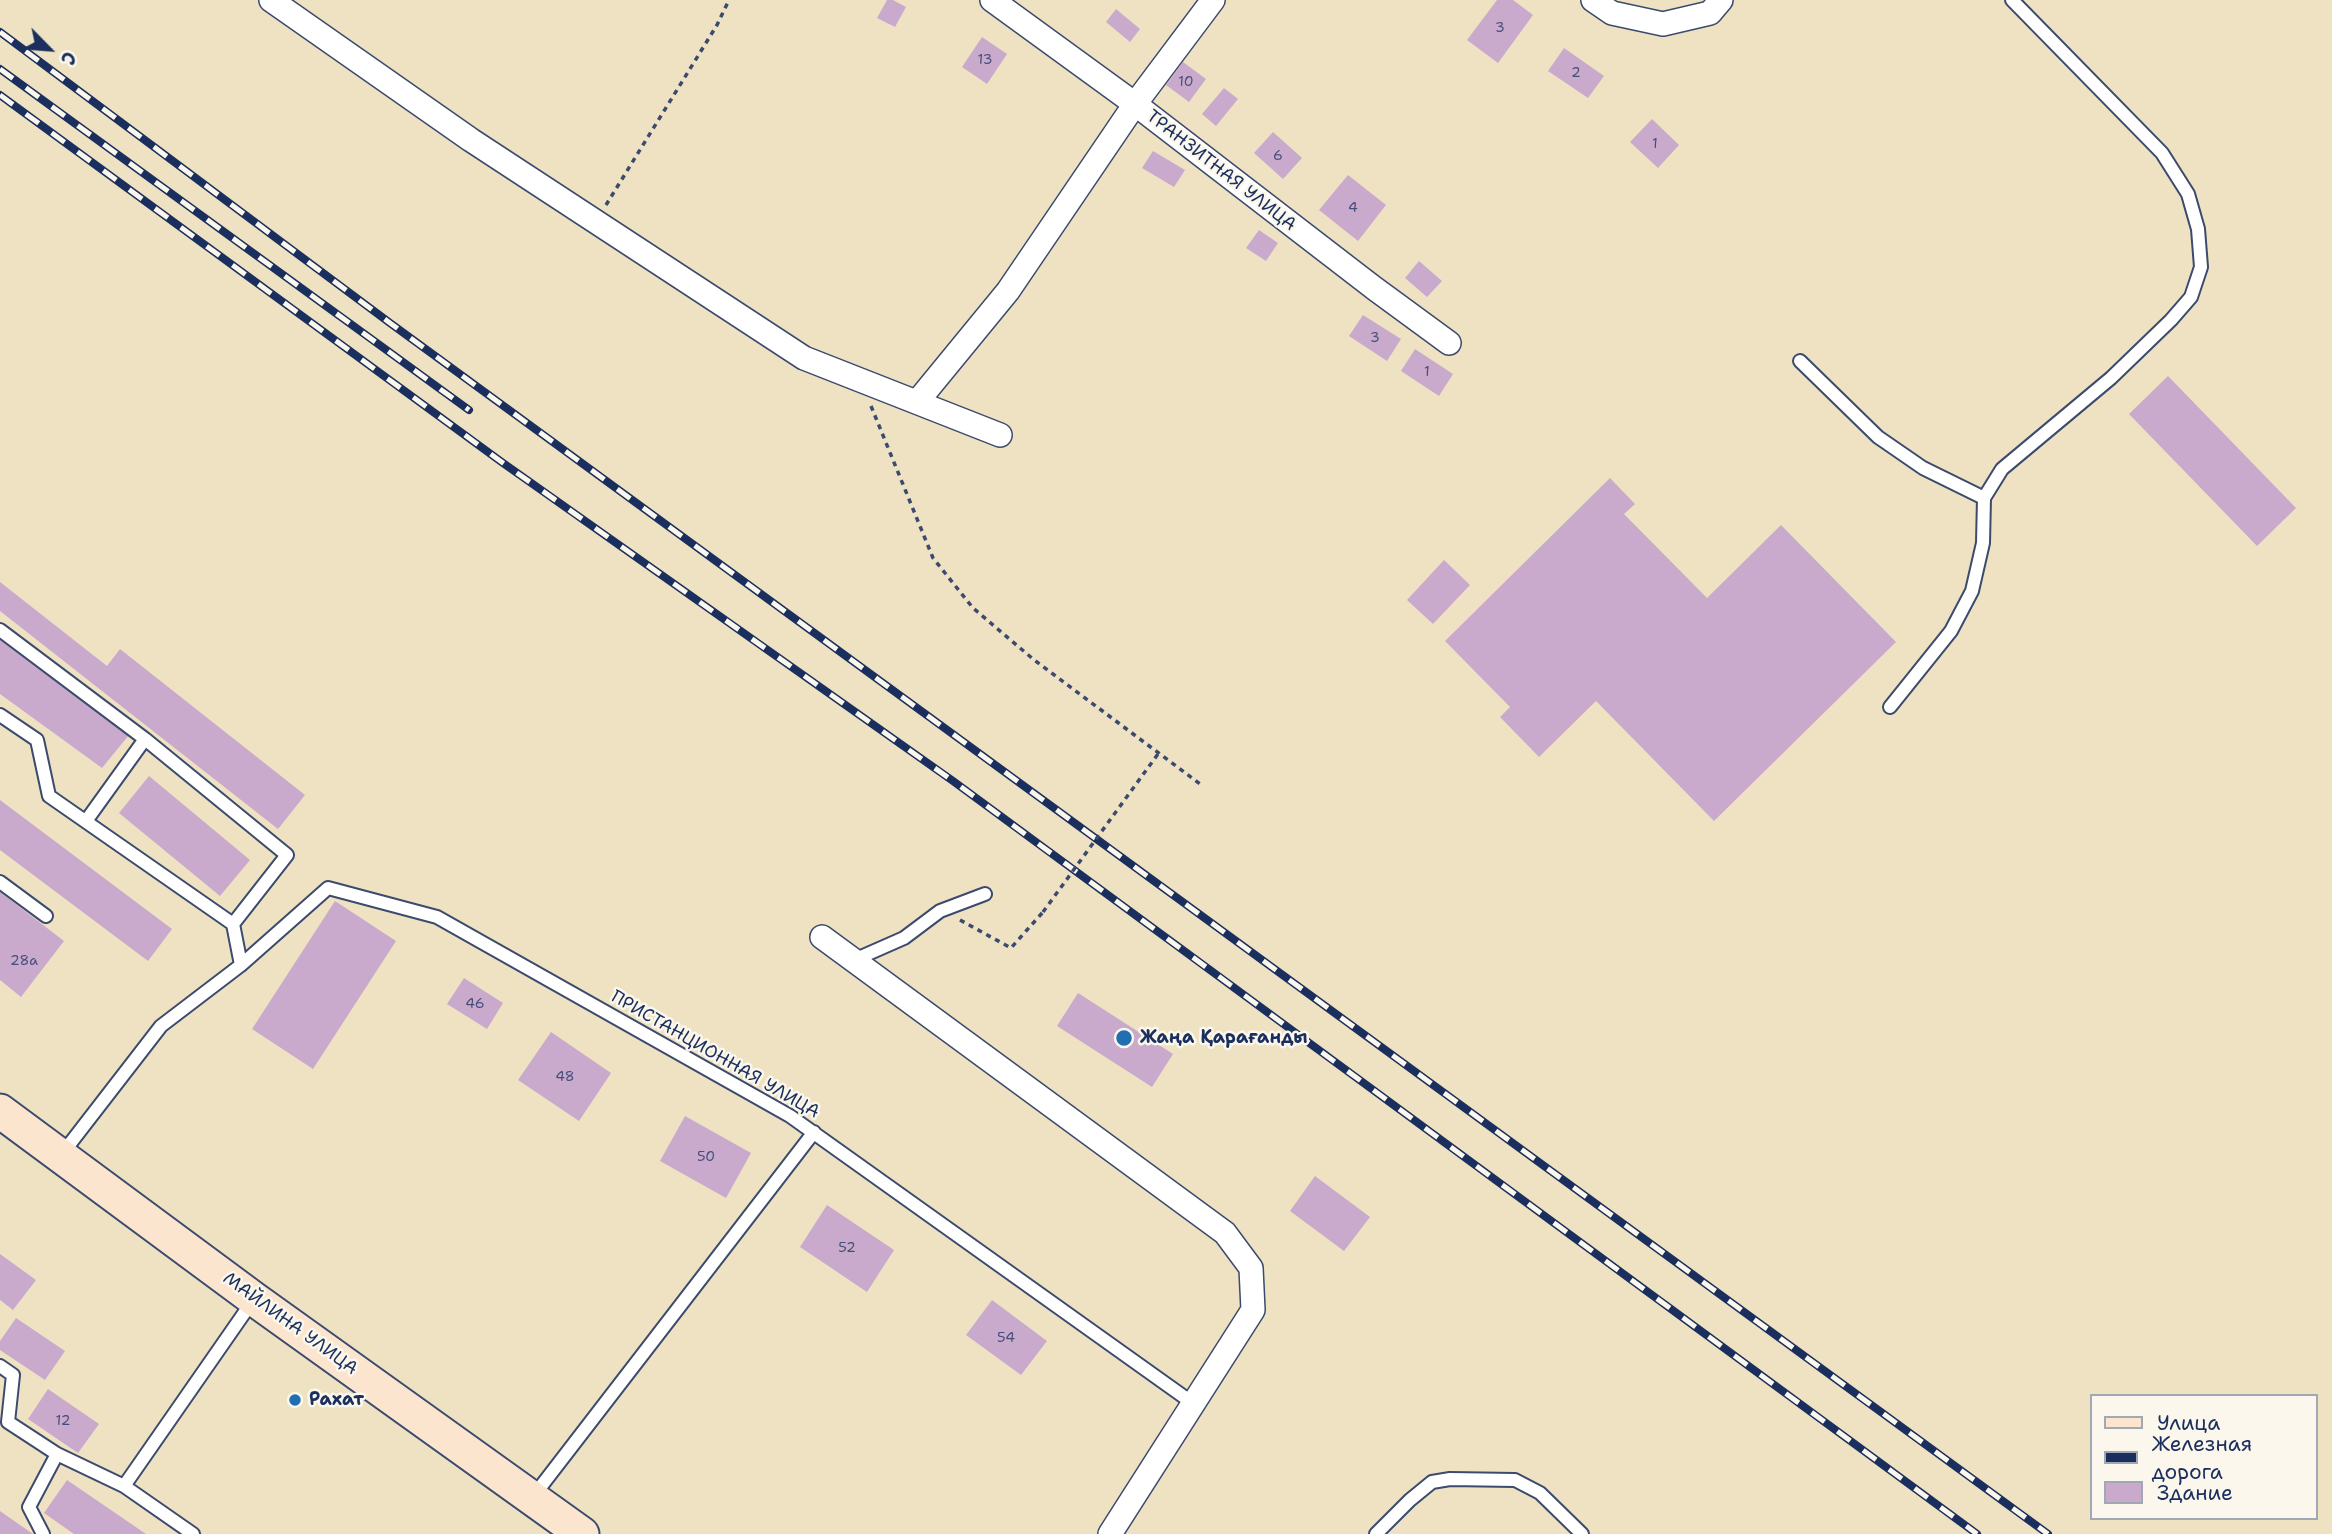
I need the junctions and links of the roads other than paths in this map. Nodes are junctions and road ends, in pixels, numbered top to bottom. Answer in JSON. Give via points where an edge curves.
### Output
{"nodes":[{"id":1,"x":271,"y":0,"type":"edge"},
{"id":2,"x":992,"y":0,"type":"edge"},
{"id":3,"x":1213,"y":0,"type":"edge"},
{"id":4,"x":1593,"y":0,"type":"edge"},
{"id":5,"x":1721,"y":0,"type":"edge"},
{"id":6,"x":2012,"y":0,"type":"edge"},
{"id":7,"x":1135,"y":104,"type":"junction"},
{"id":8,"x":1450,"y":343,"type":"dead end"},
{"id":9,"x":1800,"y":361,"type":"dead end"},
{"id":10,"x":917,"y":402,"type":"junction"},
{"id":11,"x":1000,"y":435,"type":"dead end"},
{"id":12,"x":1984,"y":498,"type":"junction"},
{"id":13,"x":0,"y":630,"type":"edge"},
{"id":14,"x":1890,"y":707,"type":"dead end"},
{"id":15,"x":0,"y":715,"type":"edge"},
{"id":16,"x":145,"y":739,"type":"junction"},
{"id":17,"x":86,"y":821,"type":"junction"},
{"id":18,"x":0,"y":882,"type":"edge"},
{"id":19,"x":985,"y":894,"type":"dead end"},
{"id":20,"x":46,"y":916,"type":"dead end"},
{"id":21,"x":233,"y":924,"type":"junction"},
{"id":22,"x":822,"y":937,"type":"dead end"},
{"id":23,"x":854,"y":960,"type":"junction"},
{"id":24,"x":241,"y":965,"type":"junction"},
{"id":25,"x":0,"y":1111,"type":"edge"},
{"id":26,"x":814,"y":1132,"type":"junction"},
{"id":27,"x":61,"y":1156,"type":"junction"},
{"id":28,"x":254,"y":1299,"type":"junction"},
{"id":29,"x":0,"y":1366,"type":"edge"},
{"id":30,"x":1194,"y":1404,"type":"junction"},
{"id":31,"x":57,"y":1454,"type":"junction"},
{"id":32,"x":124,"y":1486,"type":"junction"},
{"id":33,"x":532,"y":1498,"type":"junction"},
{"id":34,"x":43,"y":1534,"type":"edge"},
{"id":35,"x":192,"y":1534,"type":"edge"},
{"id":36,"x":582,"y":1534,"type":"edge"},
{"id":37,"x":1110,"y":1534,"type":"edge"},
{"id":38,"x":1376,"y":1534,"type":"edge"},
{"id":39,"x":1582,"y":1534,"type":"edge"}],
"edges":[{"from":1,"to":10,"type":"street","via":[[471,140],[804,358]]},
{"from":2,"to":7,"type":"street","name":"ТРАНЗИТНАЯ УЛИЦА"},
{"from":3,"to":7,"type":"street"},
{"from":4,"to":5,"type":"street","via":[[1612,13],[1663,24],[1710,13]]},
{"from":6,"to":12,"type":"lane","via":[[2162,153],[2188,194],[2198,229],[2201,267],[2191,297],[2171,320],[2111,378],[2001,470]]},
{"from":7,"to":8,"type":"street","name":"ТРАНЗИТНАЯ УЛИЦА"},
{"from":7,"to":10,"type":"street","via":[[1008,290]]},
{"from":9,"to":12,"type":"lane","via":[[1878,437],[1923,468]]},
{"from":10,"to":11,"type":"street"},
{"from":12,"to":14,"type":"lane","via":[[1983,543],[1972,591],[1951,631]]},
{"from":13,"to":16,"type":"lane"},
{"from":15,"to":17,"type":"lane","via":[[37,740],[49,796]]},
{"from":16,"to":17,"type":"lane"},
{"from":16,"to":21,"type":"lane","via":[[287,855]]},
{"from":17,"to":21,"type":"lane"},
{"from":18,"to":20,"type":"lane"},
{"from":19,"to":23,"type":"lane","via":[[940,911],[904,938]]},
{"from":21,"to":24,"type":"lane"},
{"from":22,"to":23,"type":"street"},
{"from":23,"to":30,"type":"street","via":[[1225,1233],[1251,1268],[1253,1310]]},
{"from":24,"to":26,"type":"lane","name":"ПРИСТАНЦИОННАЯ УЛИЦА","via":[[328,888],[437,918]]},
{"from":24,"to":27,"type":"lane","via":[[161,1026]]},
{"from":25,"to":27,"type":"main road","name":"МАЙЛИНА УЛИЦА"},
{"from":26,"to":30,"type":"lane","name":"ПРИСТАНЦИОННАЯ УЛИЦА"},
{"from":26,"to":33,"type":"lane"},
{"from":27,"to":28,"type":"main road","name":"МАЙЛИНА УЛИЦА"},
{"from":28,"to":32,"type":"lane"},
{"from":28,"to":33,"type":"main road","name":"МАЙЛИНА УЛИЦА"},
{"from":29,"to":31,"type":"lane","via":[[13,1375],[8,1422]]},
{"from":30,"to":37,"type":"street"},
{"from":31,"to":32,"type":"lane"},
{"from":31,"to":34,"type":"lane","via":[[29,1507]]},
{"from":32,"to":35,"type":"lane"},
{"from":33,"to":36,"type":"main road","name":"МАЙЛИНА УЛИЦА"},
{"from":38,"to":39,"type":"lane","via":[[1432,1482],[1450,1479],[1515,1480],[1540,1493]]}]}
